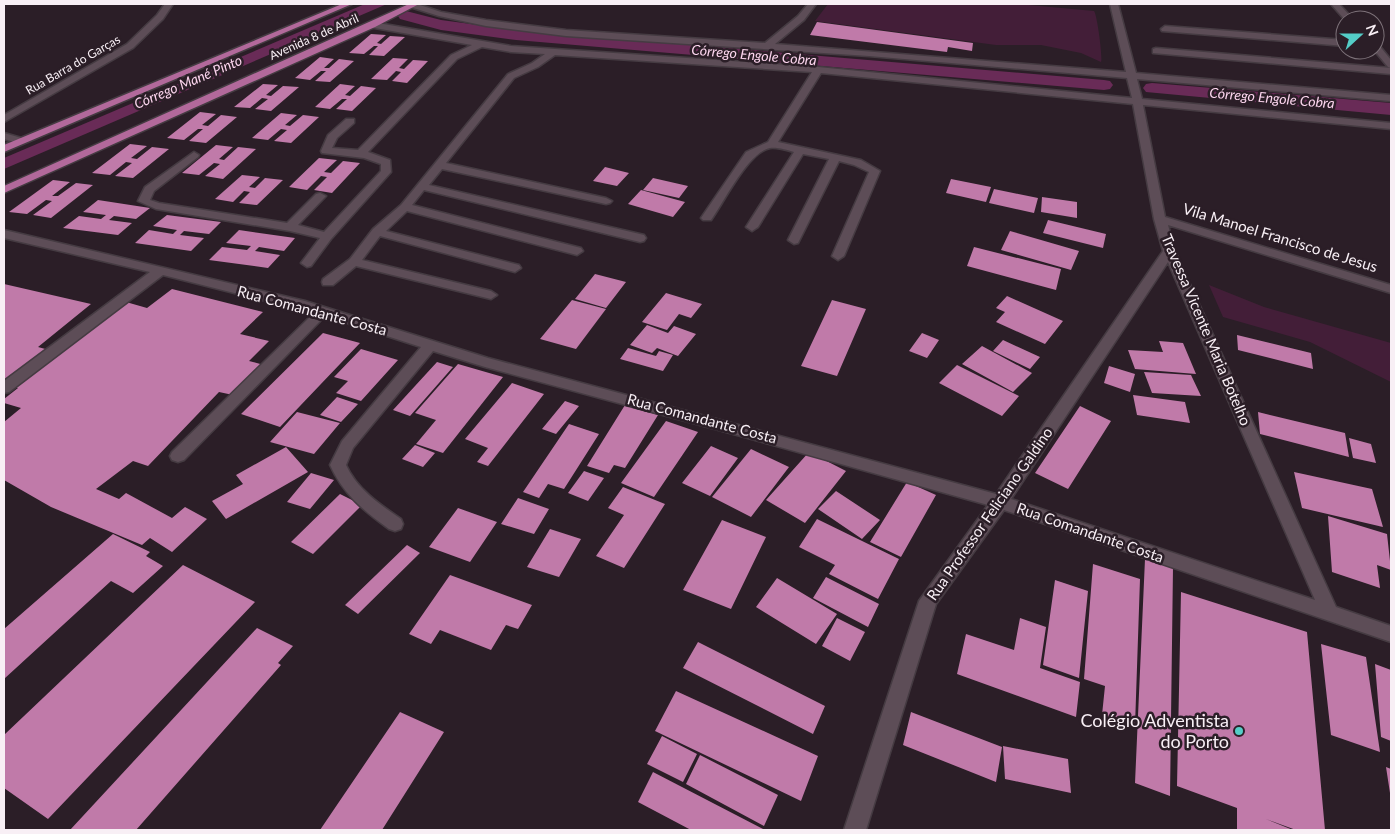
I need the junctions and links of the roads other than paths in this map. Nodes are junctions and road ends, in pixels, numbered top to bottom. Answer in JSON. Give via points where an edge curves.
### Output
{"nodes":[{"id":1,"x":169,"y":4,"type":"edge"},
{"id":2,"x":348,"y":4,"type":"edge"},
{"id":3,"x":414,"y":4,"type":"edge"},
{"id":4,"x":812,"y":4,"type":"edge"},
{"id":5,"x":1114,"y":4,"type":"edge"},
{"id":6,"x":372,"y":25,"type":"junction"},
{"id":7,"x":1165,"y":29,"type":"dead end"},
{"id":8,"x":1335,"y":42,"type":"edge"},
{"id":9,"x":480,"y":44,"type":"junction"},
{"id":10,"x":767,"y":46,"type":"junction"},
{"id":11,"x":1156,"y":51,"type":"dead end"},
{"id":12,"x":552,"y":53,"type":"junction"},
{"id":13,"x":818,"y":70,"type":"junction"},
{"id":14,"x":1391,"y":71,"type":"edge"},
{"id":15,"x":1132,"y":76,"type":"junction"},
{"id":16,"x":1391,"y":98,"type":"edge"},
{"id":17,"x":1138,"y":102,"type":"junction"},
{"id":18,"x":4,"y":119,"type":"edge"},
{"id":19,"x":350,"y":121,"type":"dead end"},
{"id":20,"x":1391,"y":126,"type":"edge"},
{"id":21,"x":4,"y":136,"type":"edge"},
{"id":22,"x":21,"y":141,"type":"junction"},
{"id":23,"x":772,"y":144,"type":"junction"},
{"id":24,"x":4,"y":148,"type":"edge"},
{"id":25,"x":800,"y":150,"type":"junction"},
{"id":26,"x":361,"y":153,"type":"junction"},
{"id":27,"x":194,"y":155,"type":"dead end"},
{"id":28,"x":836,"y":157,"type":"junction"},
{"id":29,"x":439,"y":165,"type":"junction"},
{"id":30,"x":422,"y":186,"type":"junction"},
{"id":31,"x":4,"y":190,"type":"edge"},
{"id":32,"x":320,"y":196,"type":"dead end"},
{"id":33,"x":606,"y":202,"type":"dead end"},
{"id":34,"x":405,"y":207,"type":"junction"},
{"id":35,"x":707,"y":218,"type":"dead end"},
{"id":36,"x":1160,"y":218,"type":"junction"},
{"id":37,"x":290,"y":227,"type":"junction"},
{"id":38,"x":752,"y":227,"type":"dead end"},
{"id":39,"x":377,"y":232,"type":"junction"},
{"id":40,"x":4,"y":234,"type":"edge"},
{"id":41,"x":327,"y":236,"type":"junction"},
{"id":42,"x":640,"y":238,"type":"dead end"},
{"id":43,"x":794,"y":240,"type":"dead end"},
{"id":44,"x":577,"y":251,"type":"dead end"},
{"id":45,"x":1169,"y":251,"type":"junction"},
{"id":46,"x":838,"y":256,"type":"dead end"},
{"id":47,"x":354,"y":262,"type":"junction"},
{"id":48,"x":306,"y":263,"type":"dead end"},
{"id":49,"x":515,"y":268,"type":"dead end"},
{"id":50,"x":159,"y":272,"type":"junction"},
{"id":51,"x":328,"y":282,"type":"dead end"},
{"id":52,"x":1391,"y":289,"type":"edge"},
{"id":53,"x":491,"y":295,"type":"dead end"},
{"id":54,"x":323,"y":312,"type":"junction"},
{"id":55,"x":430,"y":345,"type":"junction"},
{"id":56,"x":4,"y":388,"type":"edge"},
{"id":57,"x":178,"y":456,"type":"dead end"},
{"id":58,"x":1000,"y":502,"type":"junction"},
{"id":59,"x":395,"y":524,"type":"dead end"},
{"id":60,"x":1330,"y":614,"type":"junction"},
{"id":61,"x":1391,"y":634,"type":"edge"},
{"id":62,"x":855,"y":830,"type":"edge"}],
"edges":[{"from":1,"to":18,"type":"street","name":"Rua Barra do Garças","via":[[130,46]]},
{"from":2,"to":22,"type":"main road","name":"Avenida 8 de Abril"},
{"from":3,"to":6,"type":"main road","name":"Avenida 8 de Abril"},
{"from":3,"to":10,"type":"street","via":[[439,14],[566,33]]},
{"from":4,"to":10,"type":"street","via":[[801,18]]},
{"from":5,"to":15,"type":"street","name":"Travessa Vicente Maria Botelho"},
{"from":6,"to":9,"type":"street"},
{"from":6,"to":31,"type":"main road","name":"Avenida 8 de Abril"},
{"from":7,"to":8,"type":"street"},
{"from":9,"to":12,"type":"street"},
{"from":9,"to":26,"type":"street","via":[[454,57]]},
{"from":10,"to":15,"type":"street"},
{"from":11,"to":14,"type":"street"},
{"from":12,"to":13,"type":"street"},
{"from":12,"to":29,"type":"street","via":[[511,76]]},
{"from":13,"to":17,"type":"street"},
{"from":13,"to":23,"type":"street"},
{"from":15,"to":16,"type":"street"},
{"from":15,"to":17,"type":"street","name":"Travessa Vicente Maria Botelho"},
{"from":17,"to":20,"type":"street"},
{"from":17,"to":36,"type":"street","name":"Travessa Vicente Maria Botelho"},
{"from":19,"to":26,"type":"street","via":[[332,138],[326,151]]},
{"from":21,"to":22,"type":"street"},
{"from":22,"to":24,"type":"main road","name":"Avenida 8 de Abril"},
{"from":23,"to":25,"type":"street"},
{"from":23,"to":35,"type":"street","via":[[750,154]]},
{"from":25,"to":28,"type":"street"},
{"from":25,"to":38,"type":"street"},
{"from":26,"to":41,"type":"street","via":[[386,162],[386,172]]},
{"from":27,"to":37,"type":"street","via":[[149,189],[144,202]]},
{"from":28,"to":43,"type":"street"},
{"from":28,"to":46,"type":"street","via":[[875,171]]},
{"from":29,"to":30,"type":"street"},
{"from":29,"to":33,"type":"street"},
{"from":30,"to":34,"type":"street"},
{"from":30,"to":42,"type":"street"},
{"from":32,"to":37,"type":"street"},
{"from":34,"to":39,"type":"street"},
{"from":34,"to":44,"type":"street"},
{"from":36,"to":45,"type":"street","name":"Travessa Vicente Maria Botelho"},
{"from":36,"to":52,"type":"street","name":"Vila Manoel Francisco de Jesus"},
{"from":37,"to":41,"type":"street"},
{"from":39,"to":47,"type":"street"},
{"from":39,"to":49,"type":"street"},
{"from":40,"to":50,"type":"street","name":"Rua Comandante Costa"},
{"from":41,"to":48,"type":"street"},
{"from":45,"to":58,"type":"street","name":"Rua Professor Feliciano Galdino"},
{"from":45,"to":60,"type":"street","name":"Travessa Vicente Maria Botelho"},
{"from":47,"to":51,"type":"street"},
{"from":47,"to":53,"type":"street"},
{"from":50,"to":54,"type":"street","name":"Rua Comandante Costa"},
{"from":50,"to":56,"type":"street"},
{"from":54,"to":55,"type":"street","name":"Rua Comandante Costa"},
{"from":54,"to":57,"type":"street"},
{"from":55,"to":58,"type":"street","name":"Rua Comandante Costa"},
{"from":55,"to":59,"type":"street","via":[[346,446],[338,465],[343,479],[364,502]]},
{"from":58,"to":60,"type":"street","name":"Rua Comandante Costa"},
{"from":58,"to":62,"type":"street","name":"Rua Professor Feliciano Galdino","via":[[928,601]]},
{"from":60,"to":61,"type":"street","name":"Rua Comandante Costa"}]}
